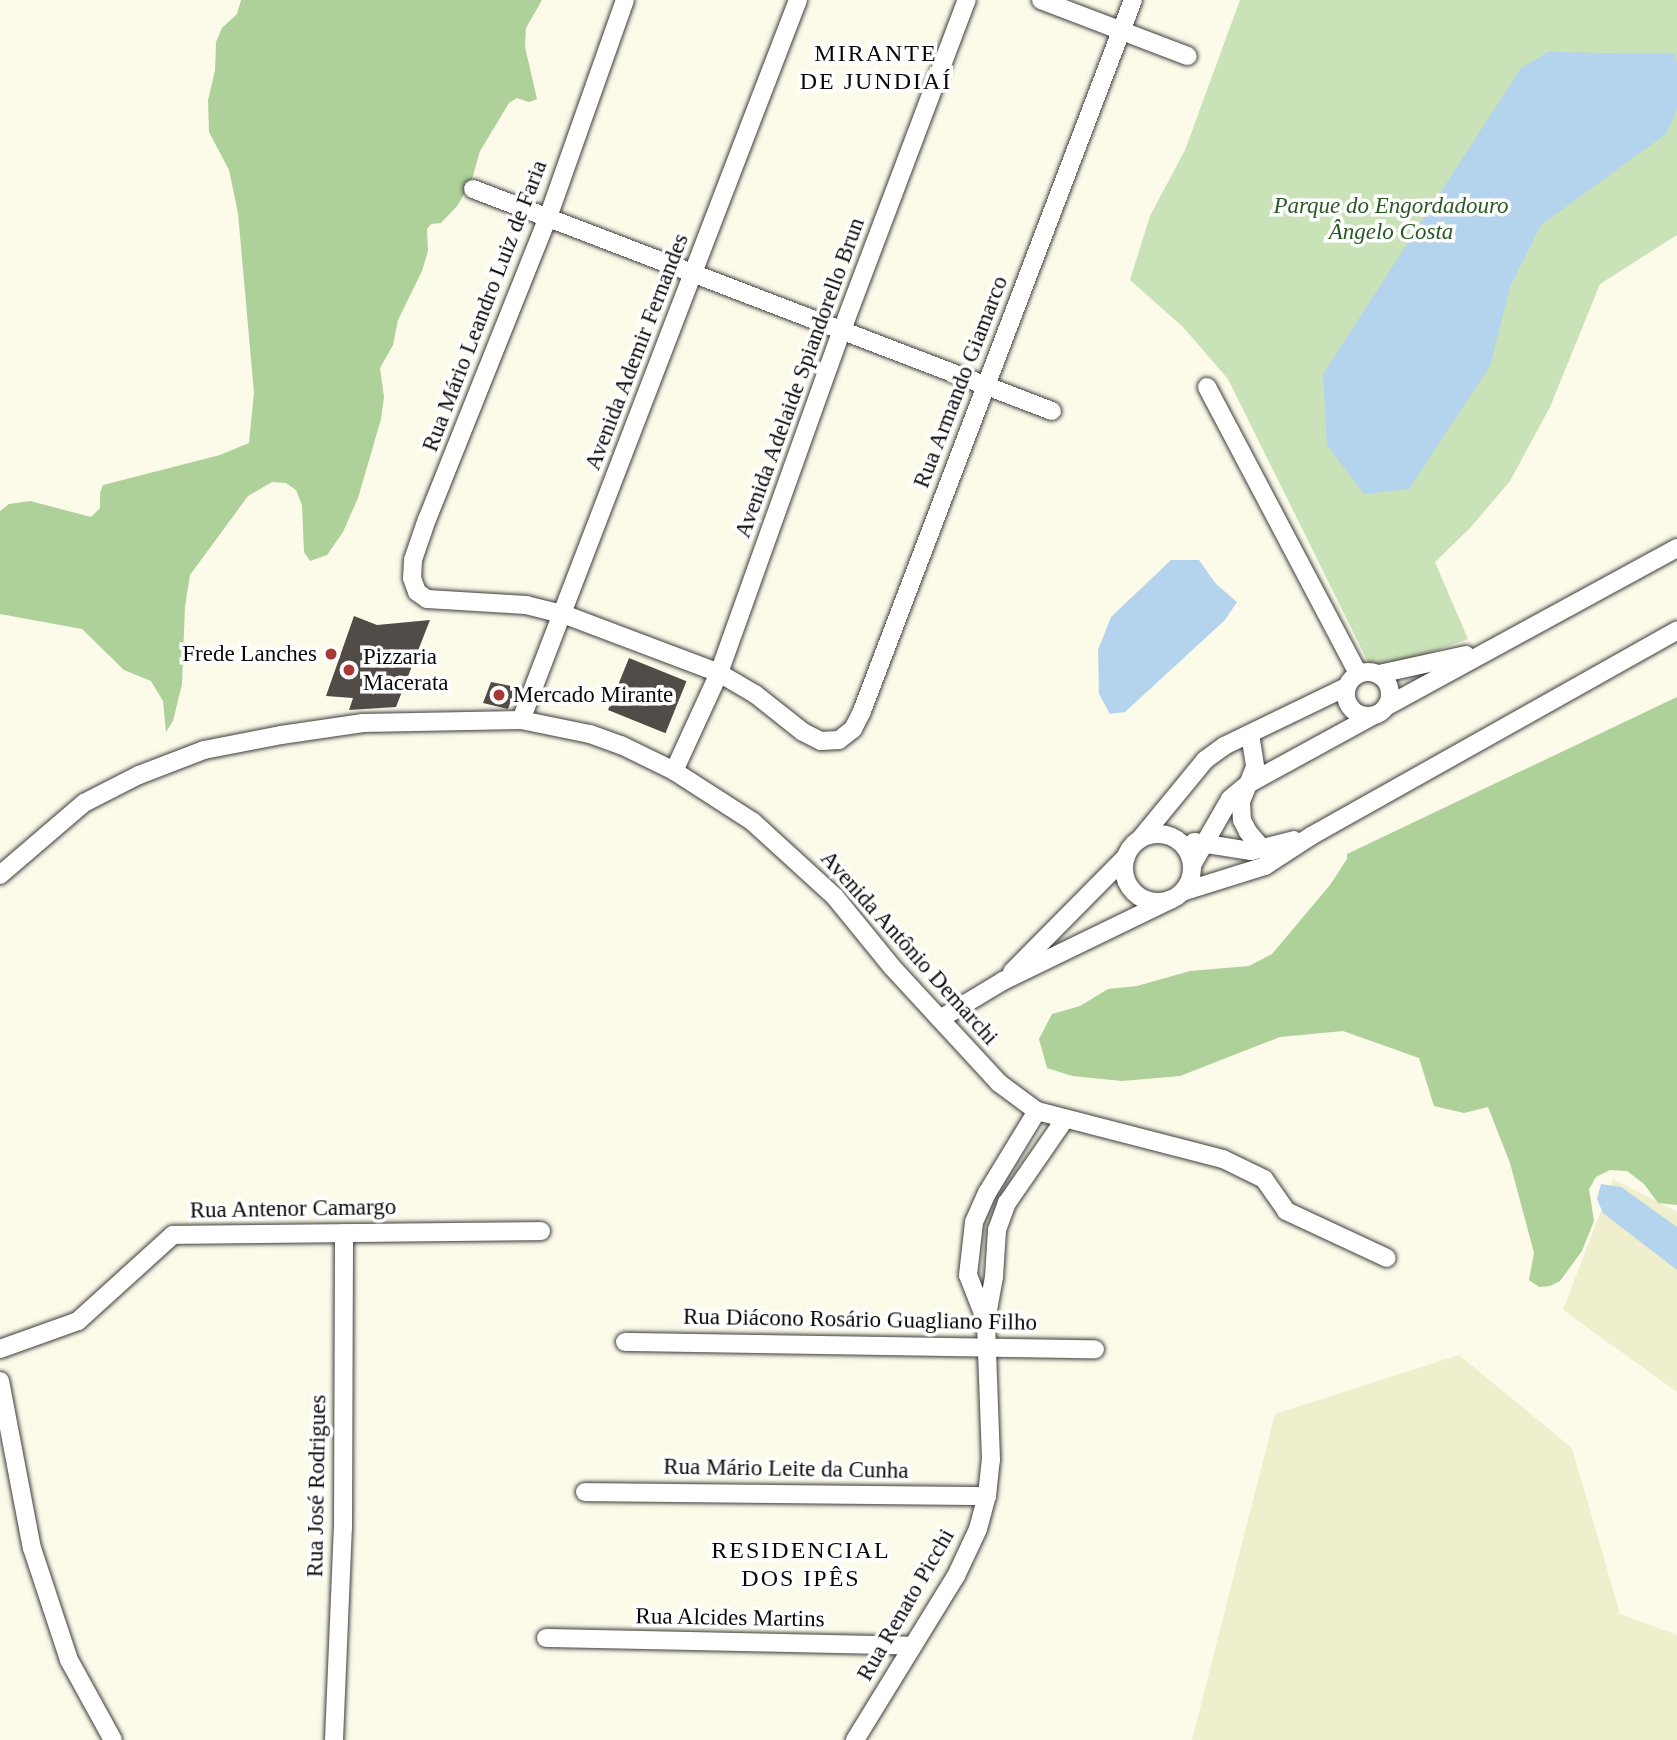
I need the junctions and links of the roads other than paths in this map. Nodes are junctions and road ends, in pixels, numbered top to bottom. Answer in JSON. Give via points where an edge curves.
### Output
{"nodes":[{"id":1,"x":625,"y":0,"type":"edge"},
{"id":2,"x":798,"y":0,"type":"edge"},
{"id":3,"x":967,"y":0,"type":"edge"},
{"id":4,"x":1041,"y":0,"type":"edge"},
{"id":5,"x":1133,"y":0,"type":"edge"},
{"id":6,"x":1122,"y":31,"type":"junction"},
{"id":7,"x":1188,"y":56,"type":"dead end"},
{"id":8,"x":473,"y":188,"type":"dead end"},
{"id":9,"x":548,"y":217,"type":"junction"},
{"id":10,"x":694,"y":273,"type":"junction"},
{"id":11,"x":842,"y":330,"type":"junction"},
{"id":12,"x":985,"y":385,"type":"junction"},
{"id":13,"x":1207,"y":387,"type":"dead end"},
{"id":14,"x":1052,"y":411,"type":"dead end"},
{"id":15,"x":1677,"y":548,"type":"edge"},
{"id":16,"x":564,"y":614,"type":"junction"},
{"id":17,"x":1677,"y":631,"type":"edge"},
{"id":18,"x":1487,"y":650,"type":"junction"},
{"id":19,"x":719,"y":673,"type":"junction"},
{"id":20,"x":1379,"y":674,"type":"junction"},
{"id":21,"x":1352,"y":680,"type":"junction"},
{"id":22,"x":1379,"y":711,"type":"junction"},
{"id":23,"x":521,"y":720,"type":"junction"},
{"id":24,"x":1250,"y":734,"type":"junction"},
{"id":25,"x":674,"y":771,"type":"junction"},
{"id":26,"x":1248,"y":784,"type":"junction"},
{"id":27,"x":1311,"y":836,"type":"junction"},
{"id":28,"x":1141,"y":838,"type":"junction"},
{"id":29,"x":1178,"y":840,"type":"junction"},
{"id":30,"x":1203,"y":844,"type":"junction"},
{"id":31,"x":1263,"y":849,"type":"junction"},
{"id":32,"x":1125,"y":857,"type":"junction"},
{"id":33,"x":1192,"y":865,"type":"junction"},
{"id":34,"x":0,"y":875,"type":"edge"},
{"id":35,"x":1176,"y":896,"type":"junction"},
{"id":36,"x":1003,"y":981,"type":"junction"},
{"id":37,"x":940,"y":1019,"type":"junction"},
{"id":38,"x":1037,"y":1111,"type":"junction"},
{"id":39,"x":1065,"y":1119,"type":"junction"},
{"id":40,"x":541,"y":1231,"type":"dead end"},
{"id":41,"x":344,"y":1233,"type":"junction"},
{"id":42,"x":1387,"y":1258,"type":"dead end"},
{"id":43,"x":986,"y":1321,"type":"junction"},
{"id":44,"x":625,"y":1342,"type":"dead end"},
{"id":45,"x":988,"y":1346,"type":"junction"},
{"id":46,"x":0,"y":1349,"type":"edge"},
{"id":47,"x":1094,"y":1349,"type":"dead end"},
{"id":48,"x":0,"y":1381,"type":"edge"},
{"id":49,"x":585,"y":1492,"type":"dead end"},
{"id":50,"x":987,"y":1496,"type":"junction"},
{"id":51,"x":546,"y":1638,"type":"dead end"},
{"id":52,"x":913,"y":1646,"type":"junction"},
{"id":53,"x":113,"y":1740,"type":"edge"},
{"id":54,"x":334,"y":1740,"type":"edge"},
{"id":55,"x":855,"y":1740,"type":"edge"}],
"edges":[{"from":1,"to":9,"type":"street","name":"Rua Mário Leandro Luiz de Faria"},
{"from":2,"to":10,"type":"street","name":"Avenida Ademir Fernandes"},
{"from":3,"to":11,"type":"street","name":"Avenida Adelaide Spiandorello Brun"},
{"from":4,"to":6,"type":"street"},
{"from":5,"to":6,"type":"street","name":"Rua Armando Giamarco"},
{"from":6,"to":7,"type":"street"},
{"from":6,"to":12,"type":"street","name":"Rua Armando Giamarco"},
{"from":8,"to":9,"type":"street"},
{"from":9,"to":10,"type":"street"},
{"from":9,"to":16,"type":"street","name":"Rua Mário Leandro Luiz de Faria","via":[[414,560],[412,578],[417,592],[427,599],[526,605]]},
{"from":10,"to":11,"type":"street"},
{"from":10,"to":16,"type":"street","name":"Avenida Ademir Fernandes"},
{"from":11,"to":12,"type":"street"},
{"from":11,"to":19,"type":"street","name":"Avenida Adelaide Spiandorello Brun"},
{"from":12,"to":14,"type":"street"},
{"from":12,"to":19,"type":"street","name":"Rua Armando Giamarco","via":[[853,729],[839,740],[821,741]]},
{"from":13,"to":21,"type":"street"},
{"from":15,"to":18,"type":"street"},
{"from":16,"to":19,"type":"street"},
{"from":16,"to":23,"type":"street","name":"Avenida Ademir Fernandes"},
{"from":17,"to":27,"type":"street"},
{"from":18,"to":20,"type":"street"},
{"from":18,"to":22,"type":"street"},
{"from":19,"to":25,"type":"street","name":"Avenida Adelaide Spiandorello Brun"},
{"from":20,"to":21,"type":"street"},
{"from":20,"to":22,"type":"street","via":[[1390,688]]},
{"from":21,"to":22,"type":"street","via":[[1349,705],[1354,712]]},
{"from":21,"to":24,"type":"street"},
{"from":22,"to":26,"type":"street"},
{"from":23,"to":25,"type":"street","name":"Avenida Antônio Demarchi","via":[[598,737]]},
{"from":23,"to":34,"type":"street","name":"Avenida Antônio Demarchi","via":[[363,723],[204,750],[84,803]]},
{"from":24,"to":26,"type":"street","via":[[1255,767]]},
{"from":24,"to":28,"type":"street","via":[[1205,760]]},
{"from":25,"to":37,"type":"street","name":"Avenida Antônio Demarchi","via":[[753,822],[835,897]]},
{"from":26,"to":30,"type":"street","via":[[1230,799]]},
{"from":26,"to":31,"type":"street","via":[[1241,802],[1242,820]]},
{"from":27,"to":31,"type":"street"},
{"from":27,"to":35,"type":"street","via":[[1265,866]]},
{"from":28,"to":29,"type":"street","via":[[1153,834]]},
{"from":28,"to":32,"type":"street"},
{"from":29,"to":30,"type":"street"},
{"from":29,"to":33,"type":"street"},
{"from":30,"to":31,"type":"street","via":[[1229,850]]},
{"from":30,"to":33,"type":"street"},
{"from":32,"to":35,"type":"street","via":[[1127,882],[1134,892],[1157,902]]},
{"from":32,"to":36,"type":"street"},
{"from":33,"to":35,"type":"street","via":[[1190,880]]},
{"from":35,"to":36,"type":"street"},
{"from":36,"to":37,"type":"street"},
{"from":37,"to":38,"type":"street","name":"Avenida Antônio Demarchi","via":[[999,1083]]},
{"from":38,"to":39,"type":"street","name":"Avenida Antônio Demarchi"},
{"from":38,"to":43,"type":"street","name":"Rua Renato Picchi","via":[[974,1222],[968,1275]]},
{"from":39,"to":42,"type":"street","name":"Avenida Antônio Demarchi","via":[[1223,1159],[1264,1178],[1286,1211]]},
{"from":39,"to":43,"type":"street","name":"Rua Renato Picchi","via":[[1007,1202],[997,1230]]},
{"from":40,"to":41,"type":"street","name":"Rua Antenor Camargo"},
{"from":41,"to":46,"type":"street","name":"Rua Antenor Camargo","via":[[173,1235],[78,1321]]},
{"from":41,"to":54,"type":"street","name":"Rua José Rodrigues","via":[[343,1528]]},
{"from":43,"to":45,"type":"street","name":"Rua Renato Picchi"},
{"from":44,"to":45,"type":"street","name":"Rua Diácono Rosário Guagliano Filho"},
{"from":45,"to":47,"type":"street","name":"Rua Diácono Rosário Guagliano Filho"},
{"from":45,"to":50,"type":"street","name":"Rua Renato Picchi"},
{"from":48,"to":53,"type":"street","via":[[32,1548],[69,1660]]},
{"from":49,"to":50,"type":"street","name":"Rua Mário Leite da Cunha"},
{"from":50,"to":52,"type":"street","name":"Rua Renato Picchi","via":[[978,1529],[956,1576]]},
{"from":51,"to":52,"type":"street","name":"Rua Alcides Martins"},
{"from":52,"to":55,"type":"street","name":"Rua Renato Picchi"}]}
